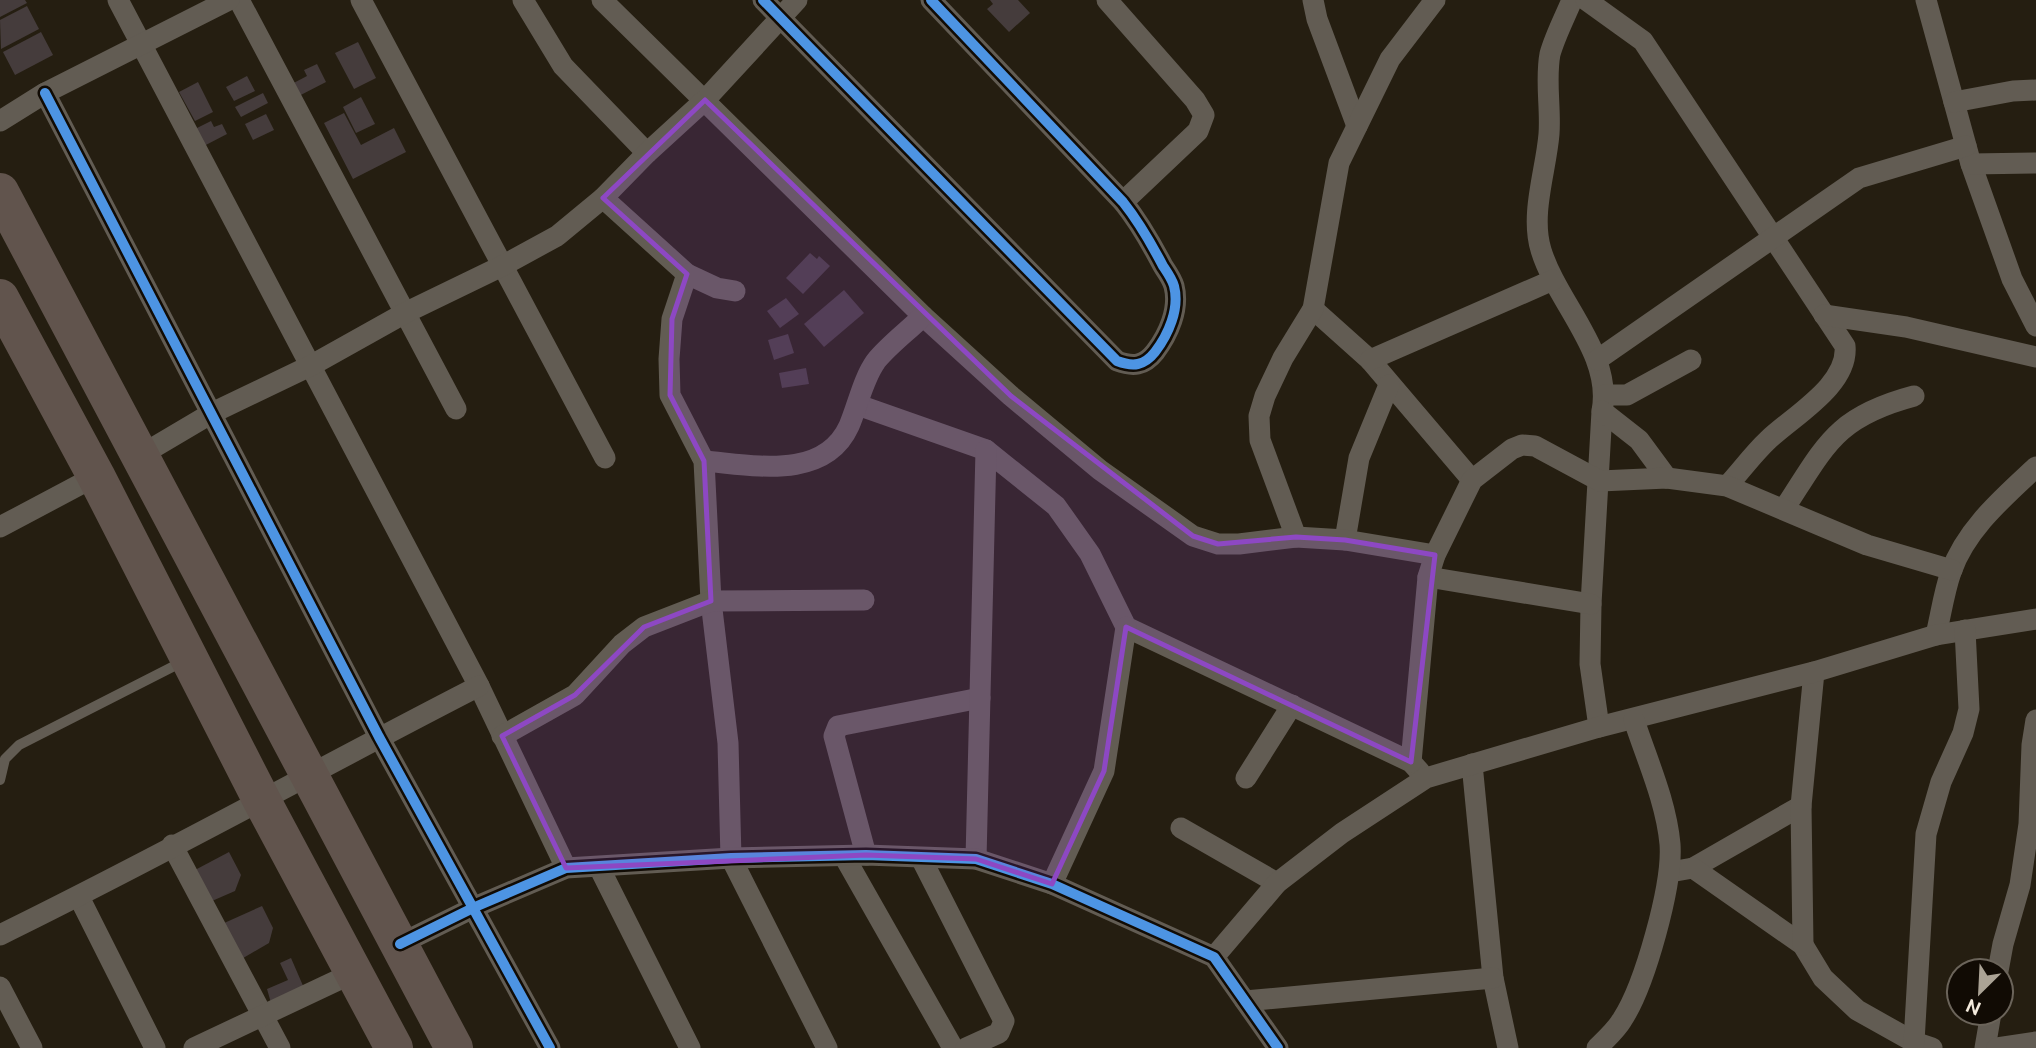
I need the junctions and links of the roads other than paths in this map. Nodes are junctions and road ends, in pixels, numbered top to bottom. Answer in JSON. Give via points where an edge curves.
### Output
{"nodes":[{"id":1,"x":118,"y":0,"type":"edge"},
{"id":2,"x":229,"y":0,"type":"edge"},
{"id":3,"x":239,"y":0,"type":"edge"},
{"id":4,"x":361,"y":0,"type":"edge"},
{"id":5,"x":523,"y":0,"type":"edge"},
{"id":6,"x":602,"y":0,"type":"edge"},
{"id":7,"x":762,"y":0,"type":"edge"},
{"id":8,"x":797,"y":0,"type":"edge"},
{"id":9,"x":931,"y":0,"type":"edge"},
{"id":10,"x":1107,"y":0,"type":"edge"},
{"id":11,"x":1312,"y":0,"type":"edge"},
{"id":12,"x":1435,"y":0,"type":"edge"},
{"id":13,"x":1572,"y":0,"type":"edge"},
{"id":14,"x":1586,"y":0,"type":"edge"},
{"id":15,"x":1926,"y":0,"type":"edge"},
{"id":16,"x":780,"y":18,"type":"junction"},
{"id":17,"x":141,"y":44,"type":"junction"},
{"id":18,"x":2036,"y":90,"type":"edge"},
{"id":19,"x":45,"y":93,"type":"junction"},
{"id":20,"x":705,"y":100,"type":"junction"},
{"id":21,"x":1954,"y":102,"type":"junction"},
{"id":22,"x":0,"y":121,"type":"edge"},
{"id":23,"x":1357,"y":126,"type":"junction"},
{"id":24,"x":647,"y":153,"type":"junction"},
{"id":25,"x":1969,"y":155,"type":"junction"},
{"id":26,"x":2036,"y":163,"type":"edge"},
{"id":27,"x":0,"y":192,"type":"edge"},
{"id":28,"x":603,"y":198,"type":"junction"},
{"id":29,"x":1123,"y":202,"type":"junction"},
{"id":30,"x":1773,"y":236,"type":"junction"},
{"id":31,"x":502,"y":266,"type":"junction"},
{"id":32,"x":687,"y":274,"type":"junction"},
{"id":33,"x":1553,"y":280,"type":"junction"},
{"id":34,"x":734,"y":291,"type":"dead end"},
{"id":35,"x":0,"y":298,"type":"edge"},
{"id":36,"x":1313,"y":309,"type":"junction"},
{"id":37,"x":405,"y":313,"type":"junction"},
{"id":38,"x":1824,"y":315,"type":"junction"},
{"id":39,"x":923,"y":316,"type":"junction"},
{"id":40,"x":2036,"y":326,"type":"edge"},
{"id":41,"x":2036,"y":357,"type":"edge"},
{"id":42,"x":1370,"y":360,"type":"junction"},
{"id":43,"x":1597,"y":360,"type":"junction"},
{"id":44,"x":1691,"y":360,"type":"dead end"},
{"id":45,"x":312,"y":365,"type":"junction"},
{"id":46,"x":1390,"y":385,"type":"junction"},
{"id":47,"x":1914,"y":396,"type":"dead end"},
{"id":48,"x":1604,"y":403,"type":"junction"},
{"id":49,"x":858,"y":405,"type":"junction"},
{"id":50,"x":456,"y":409,"type":"dead end"},
{"id":51,"x":212,"y":413,"type":"junction"},
{"id":52,"x":986,"y":450,"type":"junction"},
{"id":53,"x":141,"y":456,"type":"junction"},
{"id":54,"x":605,"y":458,"type":"dead end"},
{"id":55,"x":704,"y":461,"type":"junction"},
{"id":56,"x":2036,"y":467,"type":"edge"},
{"id":57,"x":96,"y":477,"type":"junction"},
{"id":58,"x":1667,"y":478,"type":"junction"},
{"id":59,"x":1472,"y":480,"type":"junction"},
{"id":60,"x":1600,"y":481,"type":"junction"},
{"id":61,"x":1727,"y":486,"type":"junction"},
{"id":62,"x":1784,"y":509,"type":"junction"},
{"id":63,"x":0,"y":527,"type":"edge"},
{"id":64,"x":1296,"y":537,"type":"junction"},
{"id":65,"x":1345,"y":540,"type":"junction"},
{"id":66,"x":1435,"y":555,"type":"junction"},
{"id":67,"x":1952,"y":570,"type":"junction"},
{"id":68,"x":1428,"y":577,"type":"junction"},
{"id":69,"x":864,"y":600,"type":"dead end"},
{"id":70,"x":710,"y":601,"type":"junction"},
{"id":71,"x":1591,"y":604,"type":"junction"},
{"id":72,"x":2036,"y":619,"type":"edge"},
{"id":73,"x":1126,"y":627,"type":"junction"},
{"id":74,"x":1965,"y":630,"type":"junction"},
{"id":75,"x":1936,"y":635,"type":"junction"},
{"id":76,"x":189,"y":659,"type":"junction"},
{"id":77,"x":1814,"y":672,"type":"junction"},
{"id":78,"x":479,"y":686,"type":"junction"},
{"id":79,"x":980,"y":698,"type":"junction"},
{"id":80,"x":1292,"y":705,"type":"junction"},
{"id":81,"x":1634,"y":720,"type":"junction"},
{"id":82,"x":2036,"y":720,"type":"edge"},
{"id":83,"x":1599,"y":727,"type":"junction"},
{"id":84,"x":502,"y":736,"type":"junction"},
{"id":85,"x":379,"y":737,"type":"junction"},
{"id":86,"x":1411,"y":762,"type":"junction"},
{"id":87,"x":1472,"y":764,"type":"junction"},
{"id":88,"x":310,"y":776,"type":"junction"},
{"id":89,"x":1246,"y":778,"type":"dead end"},
{"id":90,"x":1426,"y":778,"type":"junction"},
{"id":91,"x":0,"y":780,"type":"edge"},
{"id":92,"x":261,"y":799,"type":"junction"},
{"id":93,"x":1801,"y":806,"type":"junction"},
{"id":94,"x":1181,"y":828,"type":"dead end"},
{"id":95,"x":173,"y":845,"type":"junction"},
{"id":96,"x":866,"y":855,"type":"junction"},
{"id":97,"x":844,"y":856,"type":"junction"},
{"id":98,"x":731,"y":858,"type":"junction"},
{"id":99,"x":921,"y":858,"type":"junction"},
{"id":100,"x":976,"y":859,"type":"junction"},
{"id":101,"x":599,"y":867,"type":"junction"},
{"id":102,"x":566,"y":868,"type":"junction"},
{"id":103,"x":1693,"y":868,"type":"junction"},
{"id":104,"x":1670,"y":872,"type":"junction"},
{"id":105,"x":1277,"y":883,"type":"junction"},
{"id":106,"x":1052,"y":884,"type":"junction"},
{"id":107,"x":79,"y":897,"type":"junction"},
{"id":108,"x":475,"y":907,"type":"junction"},
{"id":109,"x":0,"y":935,"type":"edge"},
{"id":110,"x":400,"y":944,"type":"junction"},
{"id":111,"x":1803,"y":945,"type":"junction"},
{"id":112,"x":1214,"y":957,"type":"junction"},
{"id":113,"x":2001,"y":957,"type":"edge"},
{"id":114,"x":353,"y":973,"type":"junction"},
{"id":115,"x":1493,"y":978,"type":"junction"},
{"id":116,"x":0,"y":987,"type":"edge"},
{"id":117,"x":1245,"y":1001,"type":"junction"},
{"id":118,"x":264,"y":1017,"type":"junction"},
{"id":119,"x":1989,"y":1027,"type":"edge"},
{"id":120,"x":2036,"y":1042,"type":"edge"},
{"id":121,"x":1923,"y":1045,"type":"edge"},
{"id":122,"x":32,"y":1048,"type":"edge"},
{"id":123,"x":155,"y":1048,"type":"edge"},
{"id":124,"x":194,"y":1048,"type":"edge"},
{"id":125,"x":280,"y":1048,"type":"edge"},
{"id":126,"x":394,"y":1048,"type":"edge"},
{"id":127,"x":454,"y":1048,"type":"edge"},
{"id":128,"x":550,"y":1048,"type":"edge"},
{"id":129,"x":690,"y":1048,"type":"edge"},
{"id":130,"x":827,"y":1048,"type":"edge"},
{"id":131,"x":953,"y":1048,"type":"edge"},
{"id":132,"x":966,"y":1048,"type":"edge"},
{"id":133,"x":1278,"y":1048,"type":"edge"},
{"id":134,"x":1508,"y":1048,"type":"edge"},
{"id":135,"x":1597,"y":1048,"type":"edge"},
{"id":136,"x":1985,"y":1048,"type":"edge"},
{"id":137,"x":1997,"y":1048,"type":"edge"}],
"edges":[{"from":1,"to":17,"type":"street"},
{"from":2,"to":17,"type":"street"},
{"from":3,"to":37,"type":"street"},
{"from":4,"to":31,"type":"street"},
{"from":5,"to":24,"type":"street","via":[[563,66]]},
{"from":6,"to":20,"type":"street"},
{"from":7,"to":16,"type":"street"},
{"from":8,"to":16,"type":"street"},
{"from":9,"to":29,"type":"street"},
{"from":10,"to":29,"type":"street","via":[[1204,115],[1198,131]]},
{"from":11,"to":23,"type":"street"},
{"from":12,"to":23,"type":"street","via":[[1390,59]]},
{"from":13,"to":33,"type":"street","via":[[1551,52],[1549,133],[1538,216],[1540,248]]},
{"from":14,"to":30,"type":"street","via":[[1643,41]]},
{"from":15,"to":21,"type":"street"},
{"from":16,"to":20,"type":"street"},
{"from":16,"to":29,"type":"street","via":[[1117,361],[1139,365],[1149,360],[1172,322],[1174,286],[1142,225]]},
{"from":17,"to":19,"type":"street"},
{"from":17,"to":45,"type":"street"},
{"from":18,"to":21,"type":"street"},
{"from":19,"to":22,"type":"street"},
{"from":19,"to":51,"type":"street"},
{"from":20,"to":24,"type":"street"},
{"from":20,"to":39,"type":"street"},
{"from":21,"to":25,"type":"street"},
{"from":23,"to":36,"type":"street","via":[[1339,163]]},
{"from":24,"to":28,"type":"street"},
{"from":25,"to":26,"type":"street"},
{"from":25,"to":30,"type":"street","via":[[1859,178]]},
{"from":25,"to":40,"type":"street","via":[[2012,279]]},
{"from":27,"to":53,"type":"highway"},
{"from":28,"to":31,"type":"street","via":[[557,236]]},
{"from":28,"to":32,"type":"street"},
{"from":30,"to":38,"type":"street"},
{"from":30,"to":43,"type":"street"},
{"from":31,"to":37,"type":"street"},
{"from":31,"to":54,"type":"street"},
{"from":32,"to":34,"type":"street"},
{"from":32,"to":55,"type":"street","via":[[672,319],[670,395]]},
{"from":33,"to":42,"type":"street"},
{"from":33,"to":43,"type":"street"},
{"from":35,"to":57,"type":"highway"},
{"from":36,"to":42,"type":"street"},
{"from":36,"to":64,"type":"street","via":[[1283,358],[1259,416],[1260,440]]},
{"from":37,"to":45,"type":"street"},
{"from":37,"to":50,"type":"street"},
{"from":38,"to":41,"type":"street","via":[[1906,327]]},
{"from":38,"to":61,"type":"street","via":[[1845,346],[1843,367],[1831,385],[1767,441]]},
{"from":39,"to":49,"type":"street","via":[[877,360]]},
{"from":39,"to":64,"type":"street","via":[[1100,470],[1193,536],[1217,544]]},
{"from":42,"to":46,"type":"street"},
{"from":43,"to":48,"type":"street"},
{"from":44,"to":48,"type":"street"},
{"from":45,"to":51,"type":"street"},
{"from":45,"to":78,"type":"street"},
{"from":46,"to":59,"type":"street"},
{"from":46,"to":65,"type":"street","via":[[1359,458]]},
{"from":47,"to":62,"type":"street","via":[[1887,403],[1847,423],[1830,440]]},
{"from":48,"to":58,"type":"street"},
{"from":48,"to":60,"type":"street"},
{"from":49,"to":52,"type":"street"},
{"from":49,"to":55,"type":"street","via":[[832,450],[808,462],[781,467]]},
{"from":51,"to":53,"type":"street"},
{"from":51,"to":85,"type":"street"},
{"from":52,"to":73,"type":"street","via":[[1056,506],[1090,554]]},
{"from":52,"to":79,"type":"street"},
{"from":53,"to":88,"type":"highway"},
{"from":55,"to":70,"type":"street"},
{"from":56,"to":67,"type":"street","via":[[1994,507]]},
{"from":57,"to":63,"type":"street"},
{"from":57,"to":76,"type":"highway"},
{"from":58,"to":60,"type":"street"},
{"from":58,"to":61,"type":"street"},
{"from":59,"to":60,"type":"street","via":[[1522,444],[1535,446]]},
{"from":59,"to":66,"type":"street"},
{"from":60,"to":71,"type":"street"},
{"from":61,"to":62,"type":"street"},
{"from":62,"to":67,"type":"street","via":[[1867,545]]},
{"from":64,"to":65,"type":"street"},
{"from":65,"to":66,"type":"street"},
{"from":66,"to":68,"type":"street"},
{"from":67,"to":75,"type":"street"},
{"from":68,"to":71,"type":"street"},
{"from":68,"to":86,"type":"street"},
{"from":69,"to":70,"type":"street"},
{"from":70,"to":84,"type":"street","via":[[644,627],[575,695]]},
{"from":70,"to":98,"type":"street","via":[[729,743]]},
{"from":71,"to":83,"type":"street","via":[[1591,664]]},
{"from":72,"to":74,"type":"street"},
{"from":73,"to":80,"type":"street"},
{"from":73,"to":106,"type":"street","via":[[1104,771]]},
{"from":74,"to":75,"type":"street"},
{"from":74,"to":121,"type":"street","via":[[1969,709],[1926,834]]},
{"from":75,"to":77,"type":"street"},
{"from":76,"to":91,"type":"lane","via":[[19,745],[5,759]]},
{"from":76,"to":92,"type":"highway"},
{"from":77,"to":81,"type":"street"},
{"from":77,"to":93,"type":"street"},
{"from":78,"to":84,"type":"street"},
{"from":78,"to":85,"type":"street"},
{"from":79,"to":96,"type":"street","via":[[838,726],[834,736]]},
{"from":79,"to":100,"type":"street"},
{"from":80,"to":86,"type":"street"},
{"from":80,"to":89,"type":"street"},
{"from":81,"to":83,"type":"street"},
{"from":81,"to":104,"type":"street","via":[[1665,814]]},
{"from":82,"to":113,"type":"street","via":[[2024,860]]},
{"from":83,"to":87,"type":"street"},
{"from":84,"to":102,"type":"street"},
{"from":85,"to":88,"type":"street"},
{"from":85,"to":108,"type":"street"},
{"from":86,"to":90,"type":"street"},
{"from":87,"to":90,"type":"street"},
{"from":87,"to":115,"type":"street"},
{"from":88,"to":92,"type":"street"},
{"from":88,"to":110,"type":"highway"},
{"from":90,"to":105,"type":"street"},
{"from":92,"to":95,"type":"street"},
{"from":92,"to":114,"type":"highway"},
{"from":93,"to":103,"type":"street"},
{"from":93,"to":111,"type":"street"},
{"from":94,"to":105,"type":"street"},
{"from":95,"to":107,"type":"street"},
{"from":95,"to":118,"type":"street"},
{"from":96,"to":97,"type":"street"},
{"from":96,"to":99,"type":"street"},
{"from":97,"to":98,"type":"street"},
{"from":97,"to":131,"type":"street"},
{"from":98,"to":101,"type":"street"},
{"from":98,"to":130,"type":"street"},
{"from":99,"to":100,"type":"street"},
{"from":99,"to":132,"type":"street","via":[[1004,1021],[999,1033]]},
{"from":100,"to":106,"type":"street"},
{"from":101,"to":102,"type":"street"},
{"from":101,"to":129,"type":"street"},
{"from":102,"to":108,"type":"street"},
{"from":103,"to":104,"type":"street"},
{"from":103,"to":111,"type":"street"},
{"from":104,"to":135,"type":"street","via":[[1644,975],[1622,1020]]},
{"from":105,"to":112,"type":"street"},
{"from":106,"to":112,"type":"street"},
{"from":107,"to":109,"type":"street"},
{"from":107,"to":123,"type":"street"},
{"from":108,"to":110,"type":"street"},
{"from":108,"to":128,"type":"street"},
{"from":110,"to":127,"type":"highway"},
{"from":111,"to":121,"type":"street","via":[[1823,978],[1857,1010]]},
{"from":112,"to":117,"type":"street"},
{"from":114,"to":118,"type":"street"},
{"from":114,"to":126,"type":"highway"},
{"from":115,"to":117,"type":"street"},
{"from":115,"to":134,"type":"street"},
{"from":116,"to":122,"type":"street"},
{"from":117,"to":133,"type":"street"},
{"from":118,"to":124,"type":"street"},
{"from":118,"to":125,"type":"street"},
{"from":119,"to":136,"type":"street"},
{"from":120,"to":137,"type":"street"}]}
